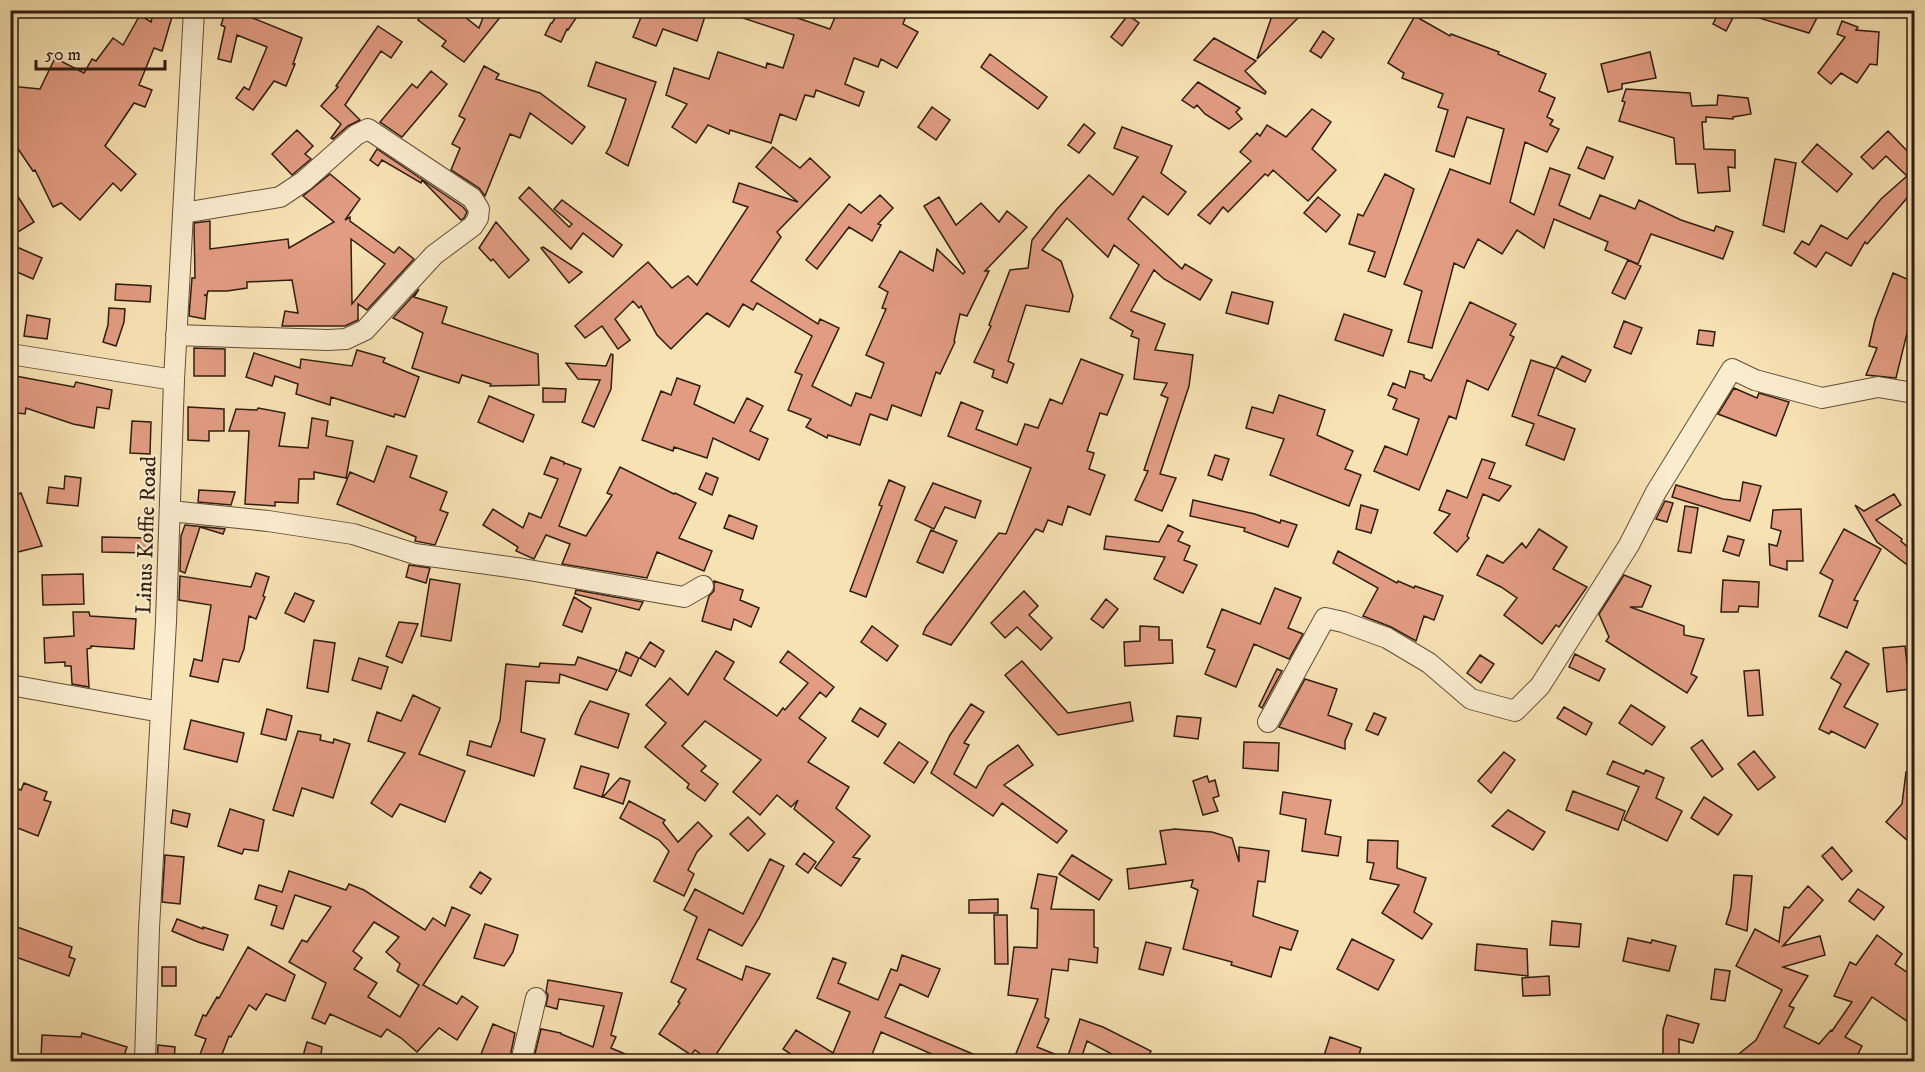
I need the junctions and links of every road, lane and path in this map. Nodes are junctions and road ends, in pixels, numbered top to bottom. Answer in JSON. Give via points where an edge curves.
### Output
{"nodes":[{"id":1,"x":194,"y":10,"type":"edge"},
{"id":2,"x":183,"y":213,"type":"junction"},
{"id":3,"x":176,"y":335,"type":"junction"},
{"id":4,"x":10,"y":354,"type":"edge"},
{"id":5,"x":174,"y":381,"type":"junction"},
{"id":6,"x":1914,"y":393,"type":"edge"},
{"id":7,"x":170,"y":511,"type":"junction"},
{"id":8,"x":703,"y":586,"type":"dead end"},
{"id":9,"x":10,"y":685,"type":"edge"},
{"id":10,"x":161,"y":712,"type":"junction"},
{"id":11,"x":1268,"y":722,"type":"dead end"},
{"id":12,"x":536,"y":998,"type":"dead end"},
{"id":13,"x":145,"y":1062,"type":"edge"},
{"id":14,"x":521,"y":1062,"type":"edge"}],
"edges":[{"from":1,"to":2,"type":"street","name":"Linus Koffie Road"},
{"from":2,"to":3,"type":"street","name":"Linus Koffie Road"},
{"from":2,"to":3,"type":"street","via":[[280,197],[368,129],[472,198],[479,209],[473,226],[434,255],[365,330],[346,339]]},
{"from":3,"to":5,"type":"street","name":"Linus Koffie Road"},
{"from":4,"to":5,"type":"street"},
{"from":5,"to":7,"type":"street","name":"Linus Koffie Road"},
{"from":6,"to":11,"type":"street","via":[[1878,387],[1822,398],[1755,380],[1732,369],[1656,492],[1629,545],[1540,686],[1515,711],[1471,699],[1429,663],[1387,638],[1325,618]]},
{"from":7,"to":8,"type":"street","via":[[353,534],[414,554],[684,597]]},
{"from":7,"to":10,"type":"street","name":"Linus Koffie Road"},
{"from":9,"to":10,"type":"street"},
{"from":10,"to":13,"type":"street","name":"Linus Koffie Road"},
{"from":12,"to":14,"type":"street"}]}
